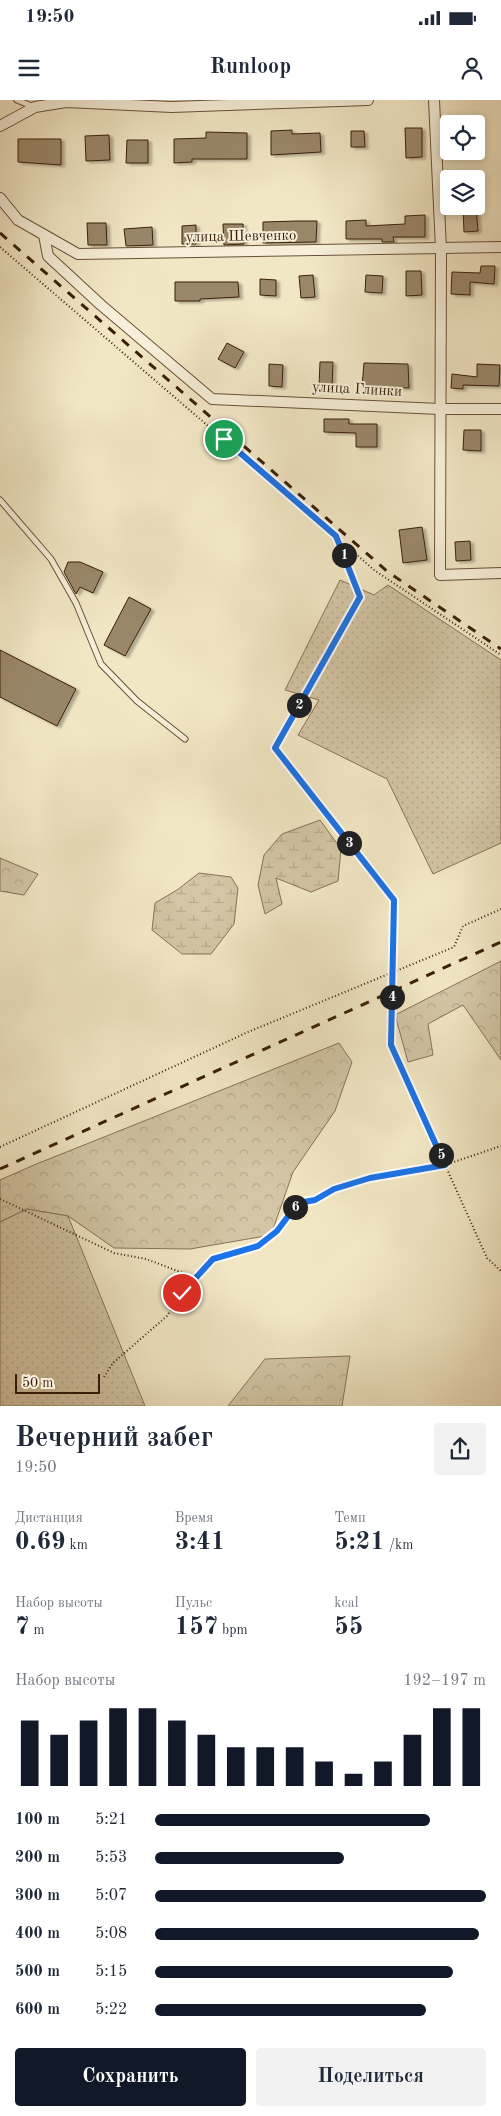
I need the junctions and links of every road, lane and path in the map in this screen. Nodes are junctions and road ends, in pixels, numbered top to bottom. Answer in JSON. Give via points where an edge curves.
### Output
{"nodes":[{"id":1,"x":17,"y":100,"type":"edge"},
{"id":2,"x":368,"y":100,"type":"edge"},
{"id":3,"x":434,"y":100,"type":"edge"},
{"id":4,"x":35,"y":107,"type":"junction"},
{"id":5,"x":0,"y":126,"type":"edge"},
{"id":6,"x":0,"y":198,"type":"edge"},
{"id":7,"x":44,"y":235,"type":"junction"},
{"id":8,"x":0,"y":247,"type":"edge"},
{"id":9,"x":501,"y":247,"type":"edge"},
{"id":10,"x":441,"y":249,"type":"junction"},
{"id":11,"x":440,"y":409,"type":"junction"},
{"id":12,"x":501,"y":409,"type":"edge"},
{"id":13,"x":0,"y":500,"type":"edge"},
{"id":14,"x":336,"y":536,"type":"junction"},
{"id":15,"x":501,"y":573,"type":"edge"},
{"id":16,"x":501,"y":655,"type":"edge"},
{"id":17,"x":185,"y":739,"type":"dead end"},
{"id":18,"x":501,"y":909,"type":"edge"},
{"id":19,"x":392,"y":972,"type":"junction"},
{"id":20,"x":501,"y":1146,"type":"edge"},
{"id":21,"x":0,"y":1148,"type":"edge"},
{"id":22,"x":445,"y":1165,"type":"junction"},
{"id":23,"x":0,"y":1199,"type":"edge"},
{"id":24,"x":501,"y":1271,"type":"edge"},
{"id":25,"x":196,"y":1278,"type":"junction"},
{"id":26,"x":104,"y":1377,"type":"dead end"}],
"edges":[{"from":1,"to":4,"type":"lane"},
{"from":2,"to":4,"type":"street","via":[[172,107],[66,102]]},
{"from":3,"to":10,"type":"street"},
{"from":4,"to":5,"type":"street"},
{"from":6,"to":7,"type":"street","name":"улица Шевченко","via":[[18,220]]},
{"from":7,"to":10,"type":"street","name":"улица Шевченко","via":[[78,254]]},
{"from":7,"to":11,"type":"street","name":"улица Глинки","via":[[48,256],[212,399]]},
{"from":8,"to":14,"type":"path"},
{"from":9,"to":10,"type":"street","name":"улица Шевченко"},
{"from":10,"to":11,"type":"street"},
{"from":11,"to":12,"type":"street","name":"улица Глинки"},
{"from":11,"to":15,"type":"street","via":[[440,575]]},
{"from":13,"to":17,"type":"lane","via":[[51,559],[76,603],[101,664],[137,701]]},
{"from":14,"to":16,"type":"path","via":[[374,570]]},
{"from":14,"to":19,"type":"path","via":[[360,597],[275,748],[394,900]]},
{"from":18,"to":19,"type":"path","via":[[462,926],[454,947]]},
{"from":19,"to":21,"type":"path","via":[[248,1032]]},
{"from":19,"to":22,"type":"path","via":[[391,1045]]},
{"from":20,"to":22,"type":"path"},
{"from":22,"to":24,"type":"path","via":[[487,1258]]},
{"from":22,"to":25,"type":"path","via":[[370,1178],[334,1189],[315,1200],[298,1203],[277,1231],[258,1246],[213,1259]]},
{"from":23,"to":25,"type":"path","via":[[114,1253],[146,1259]]},
{"from":25,"to":26,"type":"path","via":[[166,1316],[113,1363]]}]}
